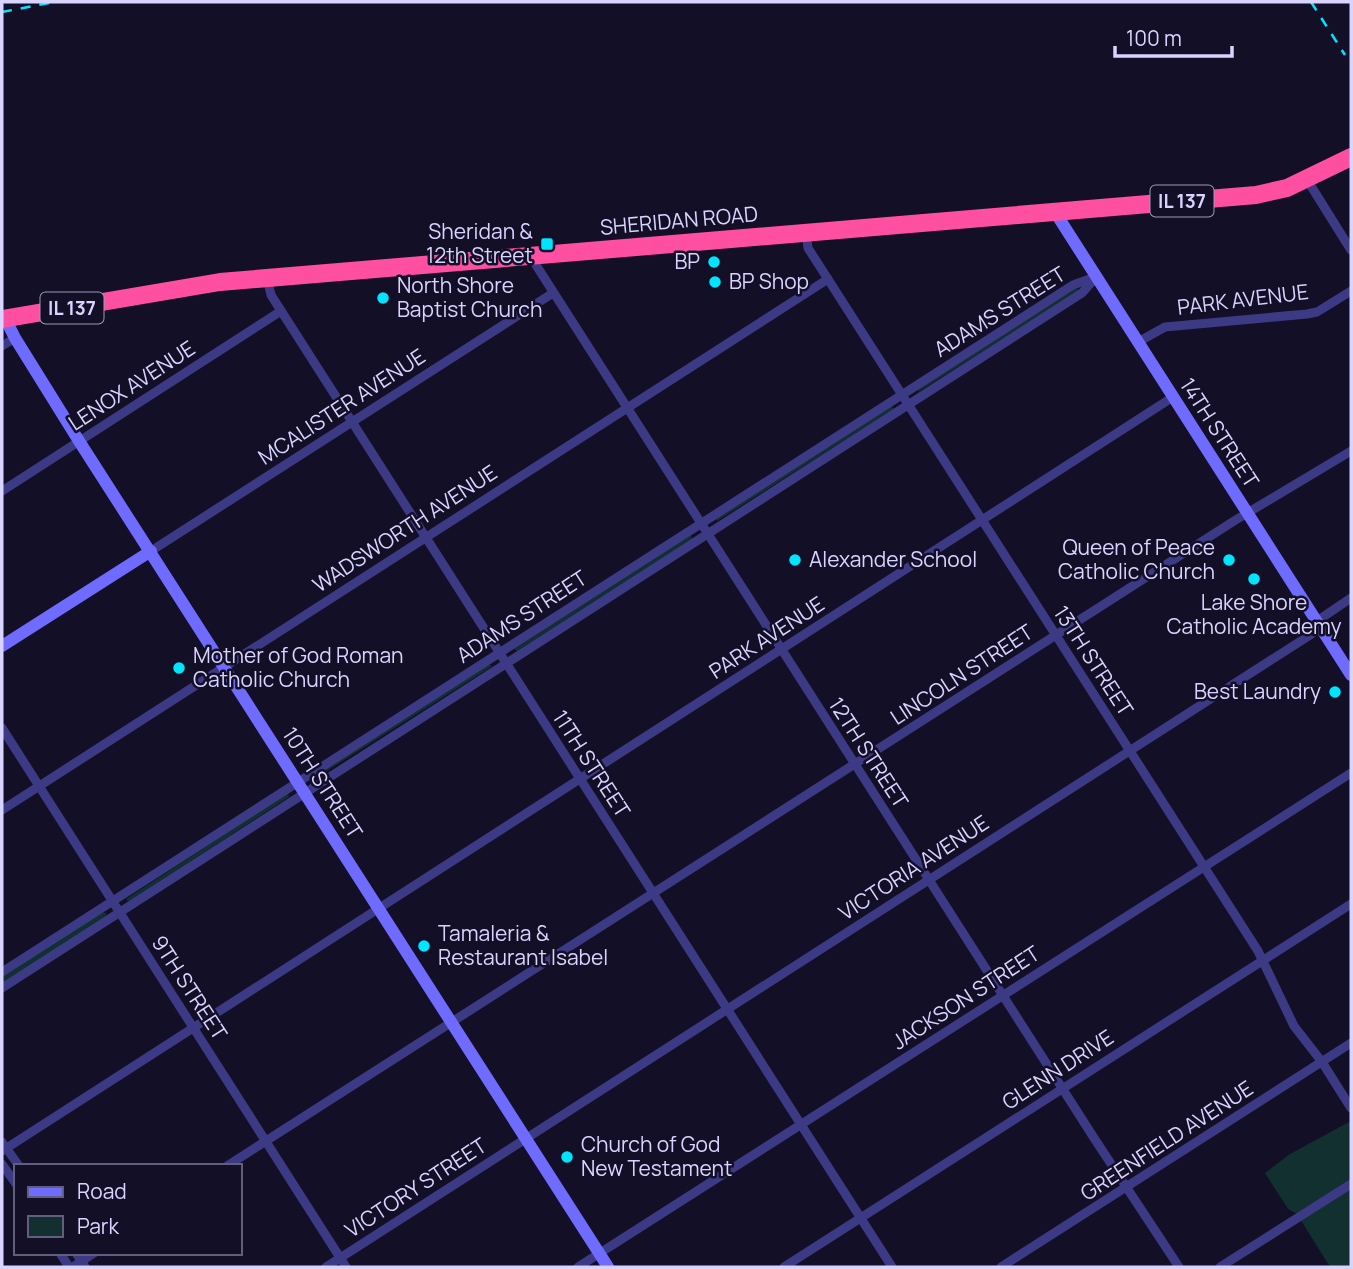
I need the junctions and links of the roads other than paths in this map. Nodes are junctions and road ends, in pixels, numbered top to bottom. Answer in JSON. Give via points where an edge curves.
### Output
{"nodes":[{"id":1,"x":1351,"y":157,"type":"edge"},
{"id":2,"x":1306,"y":178,"type":"junction"},
{"id":3,"x":1055,"y":212,"type":"junction"},
{"id":4,"x":806,"y":233,"type":"junction"},
{"id":5,"x":1351,"y":250,"type":"edge"},
{"id":6,"x":534,"y":256,"type":"junction"},
{"id":7,"x":1096,"y":277,"type":"junction"},
{"id":8,"x":267,"y":278,"type":"junction"},
{"id":9,"x":828,"y":279,"type":"junction"},
{"id":10,"x":1351,"y":291,"type":"edge"},
{"id":11,"x":553,"y":293,"type":"junction"},
{"id":12,"x":281,"y":311,"type":"junction"},
{"id":13,"x":3,"y":316,"type":"edge"},
{"id":14,"x":15,"y":338,"type":"junction"},
{"id":15,"x":1138,"y":342,"type":"junction"},
{"id":16,"x":2,"y":346,"type":"edge"},
{"id":17,"x":903,"y":395,"type":"junction"},
{"id":18,"x":1173,"y":397,"type":"junction"},
{"id":19,"x":909,"y":404,"type":"junction"},
{"id":20,"x":627,"y":407,"type":"junction"},
{"id":21,"x":352,"y":421,"type":"junction"},
{"id":22,"x":79,"y":441,"type":"junction"},
{"id":23,"x":1351,"y":451,"type":"edge"},
{"id":24,"x":2,"y":491,"type":"edge"},
{"id":25,"x":1247,"y":513,"type":"junction"},
{"id":26,"x":983,"y":520,"type":"junction"},
{"id":27,"x":700,"y":523,"type":"junction"},
{"id":28,"x":707,"y":533,"type":"junction"},
{"id":29,"x":425,"y":537,"type":"junction"},
{"id":30,"x":150,"y":551,"type":"junction"},
{"id":31,"x":1351,"y":598,"type":"edge"},
{"id":32,"x":1319,"y":625,"type":"junction"},
{"id":33,"x":1056,"y":635,"type":"junction"},
{"id":34,"x":2,"y":646,"type":"edge"},
{"id":35,"x":781,"y":649,"type":"junction"},
{"id":36,"x":499,"y":652,"type":"junction"},
{"id":37,"x":506,"y":663,"type":"junction"},
{"id":38,"x":224,"y":666,"type":"junction"},
{"id":39,"x":1351,"y":675,"type":"edge"},
{"id":40,"x":2,"y":728,"type":"edge"},
{"id":41,"x":1130,"y":751,"type":"junction"},
{"id":42,"x":855,"y":764,"type":"junction"},
{"id":43,"x":1351,"y":773,"type":"edge"},
{"id":44,"x":580,"y":778,"type":"junction"},
{"id":45,"x":39,"y":786,"type":"junction"},
{"id":46,"x":302,"y":787,"type":"junction"},
{"id":47,"x":2,"y":810,"type":"edge"},
{"id":48,"x":1204,"y":866,"type":"junction"},
{"id":49,"x":929,"y":880,"type":"junction"},
{"id":50,"x":654,"y":894,"type":"junction"},
{"id":51,"x":112,"y":901,"type":"junction"},
{"id":52,"x":1351,"y":904,"type":"edge"},
{"id":53,"x":378,"y":907,"type":"junction"},
{"id":54,"x":119,"y":912,"type":"junction"},
{"id":55,"x":1264,"y":960,"type":"junction"},
{"id":56,"x":2,"y":972,"type":"edge"},
{"id":57,"x":2,"y":988,"type":"edge"},
{"id":58,"x":1002,"y":995,"type":"junction"},
{"id":59,"x":727,"y":1009,"type":"junction"},
{"id":60,"x":452,"y":1022,"type":"junction"},
{"id":61,"x":193,"y":1027,"type":"junction"},
{"id":62,"x":1351,"y":1043,"type":"edge"},
{"id":63,"x":1322,"y":1062,"type":"junction"},
{"id":64,"x":1062,"y":1088,"type":"junction"},
{"id":65,"x":1351,"y":1108,"type":"edge"},
{"id":66,"x":801,"y":1124,"type":"junction"},
{"id":67,"x":526,"y":1138,"type":"junction"},
{"id":68,"x":265,"y":1141,"type":"junction"},
{"id":69,"x":3,"y":1147,"type":"edge"},
{"id":70,"x":2,"y":1164,"type":"edge"},
{"id":71,"x":17,"y":1164,"type":"edge"},
{"id":72,"x":230,"y":1164,"type":"edge"},
{"id":73,"x":14,"y":1181,"type":"edge"},
{"id":74,"x":1351,"y":1184,"type":"edge"},
{"id":75,"x":1126,"y":1187,"type":"junction"},
{"id":76,"x":860,"y":1218,"type":"junction"},
{"id":77,"x":599,"y":1254,"type":"junction"},
{"id":78,"x":340,"y":1258,"type":"junction"},
{"id":79,"x":326,"y":1267,"type":"edge"},
{"id":80,"x":346,"y":1267,"type":"edge"},
{"id":81,"x":578,"y":1267,"type":"edge"},
{"id":82,"x":608,"y":1267,"type":"edge"},
{"id":83,"x":783,"y":1267,"type":"edge"},
{"id":84,"x":892,"y":1267,"type":"edge"},
{"id":85,"x":1001,"y":1267,"type":"edge"},
{"id":86,"x":1179,"y":1267,"type":"edge"},
{"id":87,"x":1220,"y":1267,"type":"edge"}],
"edges":[{"from":1,"to":2,"type":"highway","name":"SHERIDAN ROAD","number":"IL 137"},
{"from":2,"to":3,"type":"highway","name":"SHERIDAN ROAD","number":"IL 137","via":[[1269,194]]},
{"from":2,"to":5,"type":"street"},
{"from":3,"to":4,"type":"highway","name":"SHERIDAN ROAD","number":"IL 137"},
{"from":3,"to":7,"type":"street","name":"14TH STREET"},
{"from":4,"to":6,"type":"highway","name":"SHERIDAN ROAD","number":"IL 137"},
{"from":4,"to":9,"type":"street","name":"13TH STREET","via":[[808,248]]},
{"from":6,"to":8,"type":"highway","name":"SHERIDAN ROAD","number":"IL 137"},
{"from":6,"to":11,"type":"street","name":"12TH STREET"},
{"from":7,"to":15,"type":"street","name":"14TH STREET"},
{"from":7,"to":17,"type":"street","name":"ADAMS STREET","via":[[1073,285]]},
{"from":7,"to":19,"type":"street","name":"ADAMS STREET","via":[[1082,293]]},
{"from":8,"to":12,"type":"street","name":"11TH STREET"},
{"from":8,"to":13,"type":"highway","name":"SHERIDAN ROAD","number":"IL 137"},
{"from":9,"to":17,"type":"street","name":"13TH STREET"},
{"from":9,"to":20,"type":"street","name":"WADSWORTH AVENUE"},
{"from":10,"to":15,"type":"street","name":"PARK AVENUE","via":[[1317,312],[1165,327]]},
{"from":11,"to":20,"type":"street","name":"12TH STREET"},
{"from":11,"to":21,"type":"street","name":"MCALISTER AVENUE"},
{"from":12,"to":21,"type":"street","name":"11TH STREET"},
{"from":12,"to":22,"type":"street","name":"LENOX AVENUE"},
{"from":13,"to":14,"type":"street","name":"10TH STREET"},
{"from":14,"to":16,"type":"street"},
{"from":14,"to":22,"type":"street","name":"10TH STREET"},
{"from":15,"to":18,"type":"street","name":"14TH STREET"},
{"from":17,"to":19,"type":"street","name":"13TH STREET"},
{"from":17,"to":27,"type":"street","name":"ADAMS STREET"},
{"from":18,"to":25,"type":"street","name":"14TH STREET"},
{"from":18,"to":26,"type":"street","name":"PARK AVENUE"},
{"from":19,"to":26,"type":"street","name":"13TH STREET"},
{"from":19,"to":28,"type":"street","name":"ADAMS STREET"},
{"from":20,"to":27,"type":"street","name":"12TH STREET"},
{"from":20,"to":29,"type":"street","name":"WADSWORTH AVENUE"},
{"from":21,"to":29,"type":"street","name":"11TH STREET"},
{"from":21,"to":30,"type":"street","name":"MCALISTER AVENUE"},
{"from":22,"to":24,"type":"street","name":"LENOX AVENUE"},
{"from":22,"to":30,"type":"street","name":"10TH STREET"},
{"from":23,"to":25,"type":"street","name":"LINCOLN STREET"},
{"from":25,"to":32,"type":"street","name":"14TH STREET"},
{"from":25,"to":33,"type":"street","name":"LINCOLN STREET"},
{"from":26,"to":33,"type":"street","name":"13TH STREET"},
{"from":26,"to":35,"type":"street","name":"PARK AVENUE"},
{"from":27,"to":28,"type":"street","name":"12TH STREET"},
{"from":27,"to":36,"type":"street","name":"ADAMS STREET"},
{"from":28,"to":35,"type":"street","name":"12TH STREET"},
{"from":28,"to":37,"type":"street","name":"ADAMS STREET"},
{"from":29,"to":36,"type":"street","name":"11TH STREET"},
{"from":29,"to":38,"type":"street","name":"WADSWORTH AVENUE"},
{"from":30,"to":34,"type":"street"},
{"from":30,"to":38,"type":"street","name":"10TH STREET"},
{"from":31,"to":32,"type":"street","name":"VICTORIA AVENUE"},
{"from":32,"to":39,"type":"street","name":"14TH STREET"},
{"from":32,"to":41,"type":"street","name":"VICTORIA AVENUE"},
{"from":33,"to":41,"type":"street","name":"13TH STREET"},
{"from":33,"to":42,"type":"street","name":"LINCOLN STREET"},
{"from":35,"to":42,"type":"street","name":"12TH STREET"},
{"from":35,"to":44,"type":"street","name":"PARK AVENUE"},
{"from":36,"to":37,"type":"street","name":"11TH STREET"},
{"from":36,"to":46,"type":"street","name":"ADAMS STREET"},
{"from":37,"to":44,"type":"street","name":"11TH STREET"},
{"from":37,"to":46,"type":"street","name":"ADAMS STREET"},
{"from":38,"to":45,"type":"street","name":"WADSWORTH AVENUE"},
{"from":38,"to":46,"type":"street","name":"10TH STREET"},
{"from":40,"to":45,"type":"street","name":"9TH STREET"},
{"from":41,"to":48,"type":"street","name":"13TH STREET"},
{"from":41,"to":49,"type":"street","name":"VICTORIA AVENUE"},
{"from":42,"to":49,"type":"street","name":"12TH STREET"},
{"from":42,"to":50,"type":"street","name":"LINCOLN STREET"},
{"from":43,"to":48,"type":"street","name":"JACKSON STREET"},
{"from":44,"to":50,"type":"street","name":"11TH STREET"},
{"from":44,"to":53,"type":"street","name":"PARK AVENUE"},
{"from":45,"to":47,"type":"street","name":"WADSWORTH AVENUE"},
{"from":45,"to":51,"type":"street","name":"9TH STREET"},
{"from":46,"to":51,"type":"street","name":"ADAMS STREET"},
{"from":46,"to":53,"type":"street","name":"10TH STREET"},
{"from":46,"to":54,"type":"street","name":"ADAMS STREET"},
{"from":48,"to":55,"type":"street","name":"13TH STREET"},
{"from":48,"to":58,"type":"street","name":"JACKSON STREET"},
{"from":49,"to":58,"type":"street","name":"12TH STREET"},
{"from":49,"to":59,"type":"street","name":"VICTORIA AVENUE"},
{"from":50,"to":59,"type":"street","name":"11TH STREET"},
{"from":50,"to":60,"type":"street","name":"LINCOLN STREET"},
{"from":51,"to":54,"type":"street","name":"9TH STREET"},
{"from":51,"to":56,"type":"street","name":"ADAMS STREET"},
{"from":52,"to":55,"type":"street","name":"GLENN DRIVE"},
{"from":53,"to":60,"type":"street","name":"10TH STREET"},
{"from":53,"to":61,"type":"street","name":"PARK AVENUE"},
{"from":54,"to":57,"type":"street","name":"ADAMS STREET"},
{"from":54,"to":61,"type":"street","name":"9TH STREET"},
{"from":55,"to":63,"type":"street","name":"13TH STREET","via":[[1287,1014]]},
{"from":55,"to":64,"type":"street","name":"GLENN DRIVE"},
{"from":58,"to":64,"type":"street","name":"12TH STREET"},
{"from":58,"to":66,"type":"street","name":"JACKSON STREET"},
{"from":59,"to":66,"type":"street","name":"11TH STREET"},
{"from":59,"to":67,"type":"street","name":"VICTORIA AVENUE"},
{"from":60,"to":67,"type":"street","name":"10TH STREET"},
{"from":60,"to":68,"type":"street","name":"LINCOLN STREET"},
{"from":61,"to":68,"type":"street","name":"9TH STREET"},
{"from":61,"to":69,"type":"street","name":"PARK AVENUE"},
{"from":62,"to":63,"type":"street","name":"GREENFIELD AVENUE"},
{"from":63,"to":65,"type":"street","name":"13TH STREET"},
{"from":63,"to":75,"type":"street","name":"GREENFIELD AVENUE"},
{"from":64,"to":75,"type":"street","name":"12TH STREET"},
{"from":64,"to":76,"type":"street","name":"GLENN DRIVE"},
{"from":66,"to":76,"type":"street","name":"11TH STREET"},
{"from":66,"to":77,"type":"street","name":"JACKSON STREET"},
{"from":67,"to":77,"type":"street","name":"10TH STREET"},
{"from":67,"to":78,"type":"street","name":"VICTORY STREET"},
{"from":68,"to":72,"type":"street","name":"LINCOLN STREET"},
{"from":68,"to":78,"type":"street","name":"9TH STREET"},
{"from":69,"to":71,"type":"street"},
{"from":70,"to":73,"type":"street"},
{"from":74,"to":87,"type":"street"},
{"from":75,"to":85,"type":"street","name":"GREENFIELD AVENUE"},
{"from":75,"to":86,"type":"street","name":"12TH STREET"},
{"from":76,"to":83,"type":"street","name":"GLENN DRIVE"},
{"from":76,"to":84,"type":"street","name":"11TH STREET"},
{"from":77,"to":81,"type":"street","name":"JACKSON STREET"},
{"from":77,"to":82,"type":"street","name":"10TH STREET"},
{"from":78,"to":79,"type":"street","name":"VICTORY STREET"},
{"from":78,"to":80,"type":"street","name":"9TH STREET"}]}
